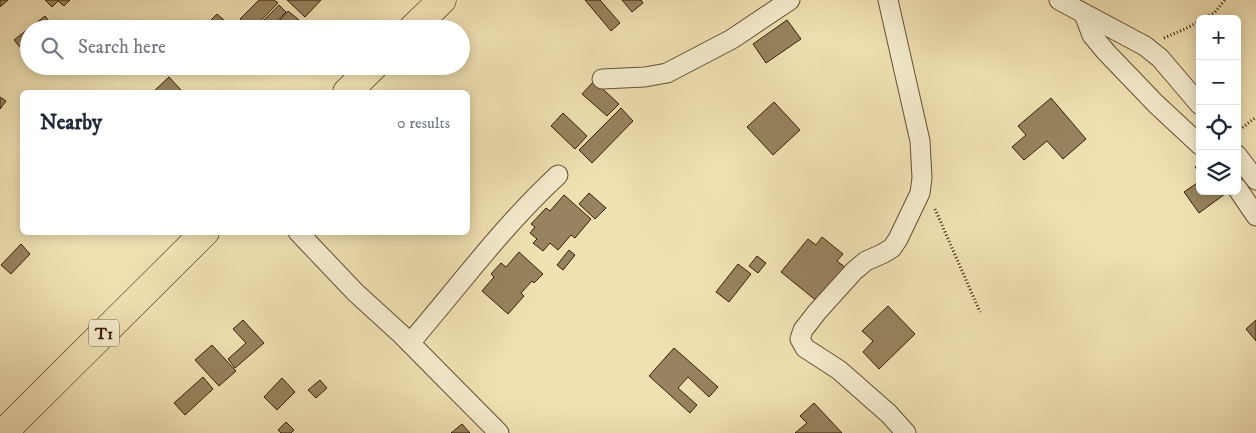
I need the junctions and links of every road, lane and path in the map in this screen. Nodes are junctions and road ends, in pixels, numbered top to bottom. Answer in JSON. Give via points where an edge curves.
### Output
{"nodes":[{"id":1,"x":442,"y":0,"type":"edge"},
{"id":2,"x":790,"y":0,"type":"edge"},
{"id":3,"x":888,"y":0,"type":"edge"},
{"id":4,"x":1059,"y":0,"type":"edge"},
{"id":5,"x":1225,"y":0,"type":"edge"},
{"id":6,"x":1084,"y":14,"type":"junction"},
{"id":7,"x":1210,"y":15,"type":"edge"},
{"id":8,"x":421,"y":20,"type":"edge"},
{"id":9,"x":1196,"y":23,"type":"edge"},
{"id":10,"x":1145,"y":46,"type":"junction"},
{"id":11,"x":365,"y":75,"type":"edge"},
{"id":12,"x":602,"y":79,"type":"dead end"},
{"id":13,"x":350,"y":90,"type":"edge"},
{"id":14,"x":1196,"y":99,"type":"edge"},
{"id":15,"x":1256,"y":117,"type":"edge"},
{"id":16,"x":1241,"y":129,"type":"edge"},
{"id":17,"x":1196,"y":141,"type":"edge"},
{"id":18,"x":1241,"y":160,"type":"edge"},
{"id":19,"x":558,"y":175,"type":"dead end"},
{"id":20,"x":1256,"y":180,"type":"edge"},
{"id":21,"x":921,"y":184,"type":"junction"},
{"id":22,"x":1241,"y":194,"type":"edge"},
{"id":23,"x":1256,"y":216,"type":"edge"},
{"id":24,"x":202,"y":235,"type":"edge"},
{"id":25,"x":301,"y":235,"type":"edge"},
{"id":26,"x":980,"y":312,"type":"dead end"},
{"id":27,"x":410,"y":343,"type":"junction"},
{"id":28,"x":3,"y":433,"type":"edge"},
{"id":29,"x":498,"y":433,"type":"edge"},
{"id":30,"x":906,"y":433,"type":"edge"}],
"edges":[{"from":1,"to":8,"type":"highway"},
{"from":2,"to":12,"type":"street","via":[[732,39],[667,72],[638,78]]},
{"from":3,"to":21,"type":"street","via":[[920,141]]},
{"from":4,"to":6,"type":"street"},
{"from":5,"to":7,"type":"path"},
{"from":6,"to":10,"type":"street"},
{"from":6,"to":17,"type":"street","via":[[1092,36],[1106,52]]},
{"from":9,"to":10,"type":"path"},
{"from":10,"to":14,"type":"street","via":[[1160,58]]},
{"from":11,"to":13,"type":"highway"},
{"from":15,"to":16,"type":"path"},
{"from":18,"to":20,"type":"street"},
{"from":19,"to":27,"type":"street","via":[[530,201]]},
{"from":21,"to":26,"type":"path"},
{"from":21,"to":30,"type":"street","via":[[915,204],[892,248],[854,271],[817,312],[800,339],[805,348],[839,370]]},
{"from":22,"to":23,"type":"street"},
{"from":24,"to":28,"type":"highway","number":"T1"},
{"from":25,"to":27,"type":"street"},
{"from":27,"to":29,"type":"street"}]}
